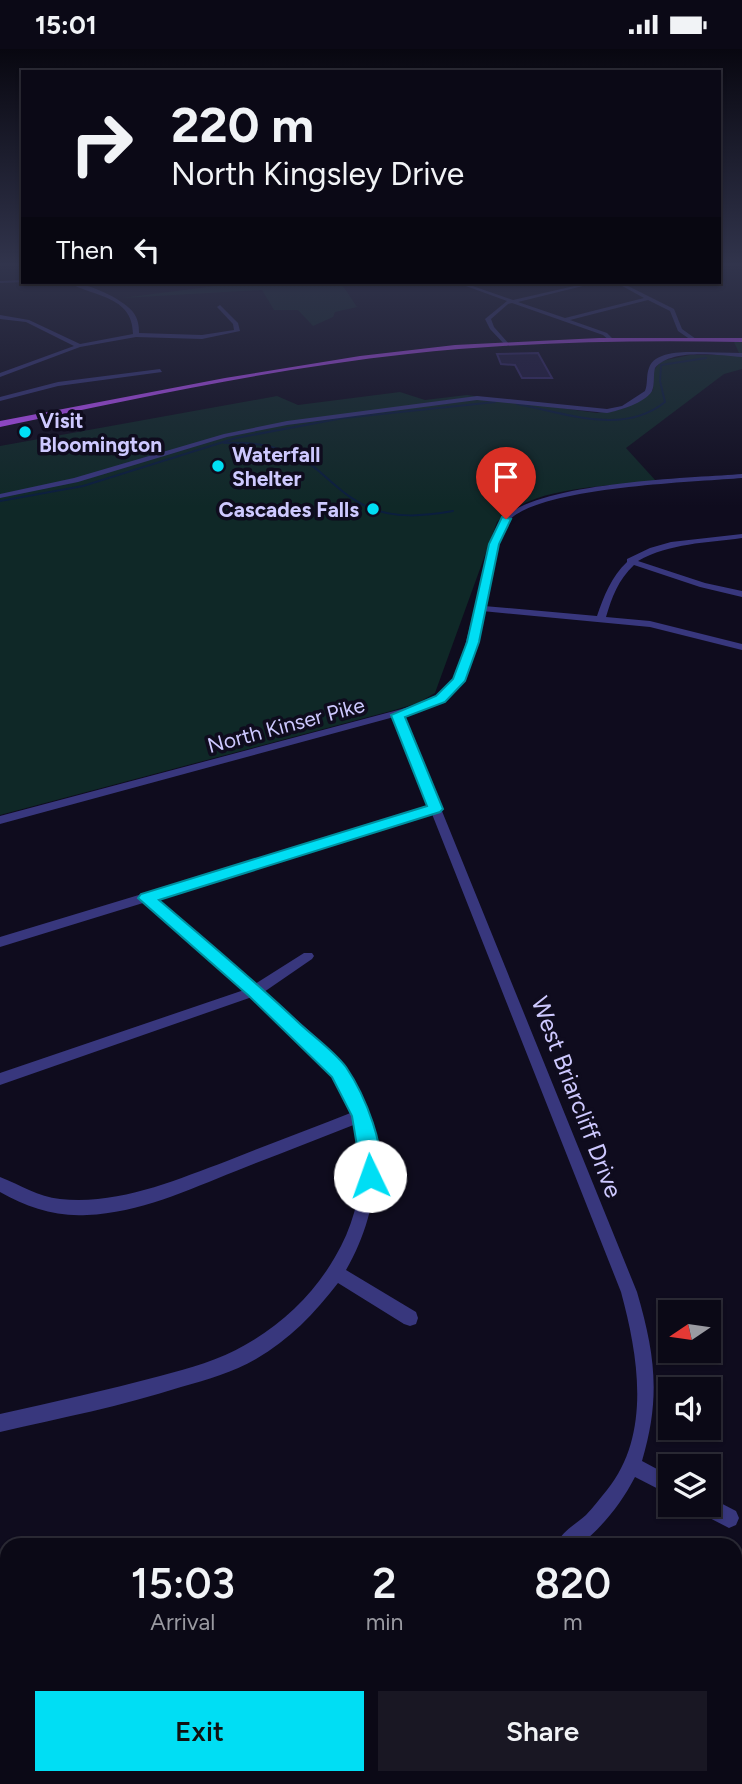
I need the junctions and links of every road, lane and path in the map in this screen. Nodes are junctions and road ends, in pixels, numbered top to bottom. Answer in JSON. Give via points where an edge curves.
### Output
{"nodes":[{"id":1,"x":84,"y":345,"type":"edge"},
{"id":2,"x":495,"y":345,"type":"edge"},
{"id":3,"x":79,"y":346,"type":"joint"},
{"id":4,"x":742,"y":355,"type":"edge"},
{"id":5,"x":160,"y":371,"type":"dead end"},
{"id":6,"x":0,"y":375,"type":"edge"},
{"id":7,"x":0,"y":400,"type":"edge"},
{"id":8,"x":0,"y":424,"type":"edge"},
{"id":9,"x":740,"y":478,"type":"edge"},
{"id":10,"x":0,"y":496,"type":"edge"},
{"id":11,"x":742,"y":536,"type":"edge"},
{"id":12,"x":630,"y":561,"type":"junction"},
{"id":13,"x":742,"y":593,"type":"edge"},
{"id":14,"x":481,"y":608,"type":"junction"},
{"id":15,"x":601,"y":618,"type":"junction"},
{"id":16,"x":742,"y":647,"type":"edge"},
{"id":17,"x":398,"y":715,"type":"junction"},
{"id":18,"x":435,"y":809,"type":"junction"},
{"id":19,"x":0,"y":820,"type":"edge"},
{"id":20,"x":146,"y":898,"type":"junction"},
{"id":21,"x":0,"y":942,"type":"edge"},
{"id":22,"x":308,"y":956,"type":"dead end"},
{"id":23,"x":255,"y":991,"type":"junction"},
{"id":24,"x":0,"y":1079,"type":"edge"},
{"id":25,"x":362,"y":1115,"type":"junction"},
{"id":26,"x":0,"y":1184,"type":"edge"},
{"id":27,"x":336,"y":1273,"type":"junction"},
{"id":28,"x":410,"y":1318,"type":"dead end"},
{"id":29,"x":0,"y":1423,"type":"edge"},
{"id":30,"x":632,"y":1465,"type":"junction"},
{"id":31,"x":658,"y":1479,"type":"edge"},
{"id":32,"x":721,"y":1514,"type":"edge"},
{"id":33,"x":729,"y":1518,"type":"dead end"},
{"id":34,"x":574,"y":1538,"type":"edge"}],
"edges":[{"from":1,"to":3,"type":"street"},
{"from":2,"to":8,"type":"main road","via":[[285,369]]},
{"from":3,"to":6,"type":"street"},
{"from":4,"to":10,"type":"street","via":[[696,353],[659,360],[652,367],[648,392],[613,411],[482,398],[370,411],[239,432],[75,480]]},
{"from":5,"to":7,"type":"street","via":[[58,384]]},
{"from":9,"to":14,"type":"street","name":"North Kinser Pike","via":[[566,495],[520,508],[501,525]]},
{"from":11,"to":12,"type":"street","via":[[662,547]]},
{"from":12,"to":13,"type":"street"},
{"from":12,"to":15,"type":"street","via":[[614,579]]},
{"from":14,"to":15,"type":"street"},
{"from":14,"to":17,"type":"street","name":"North Kinser Pike","via":[[469,658],[457,684],[431,704]]},
{"from":15,"to":16,"type":"street","via":[[674,629]]},
{"from":17,"to":18,"type":"street","name":"West Briarcliff Drive"},
{"from":17,"to":19,"type":"street","name":"North Kinser Pike"},
{"from":18,"to":20,"type":"street"},
{"from":18,"to":30,"type":"street","name":"West Briarcliff Drive","via":[[641,1330],[647,1406]]},
{"from":20,"to":21,"type":"street"},
{"from":20,"to":23,"type":"street"},
{"from":22,"to":23,"type":"street"},
{"from":23,"to":24,"type":"street"},
{"from":23,"to":25,"type":"street","via":[[338,1071]]},
{"from":25,"to":26,"type":"street","via":[[171,1190],[117,1206],[55,1206],[23,1197]]},
{"from":25,"to":27,"type":"street","via":[[370,1176],[365,1207]]},
{"from":27,"to":28,"type":"street"},
{"from":27,"to":29,"type":"street","via":[[310,1306],[267,1341],[228,1364]]},
{"from":30,"to":31,"type":"street"},
{"from":30,"to":34,"type":"street","via":[[598,1517]]},
{"from":32,"to":33,"type":"street"}]}
